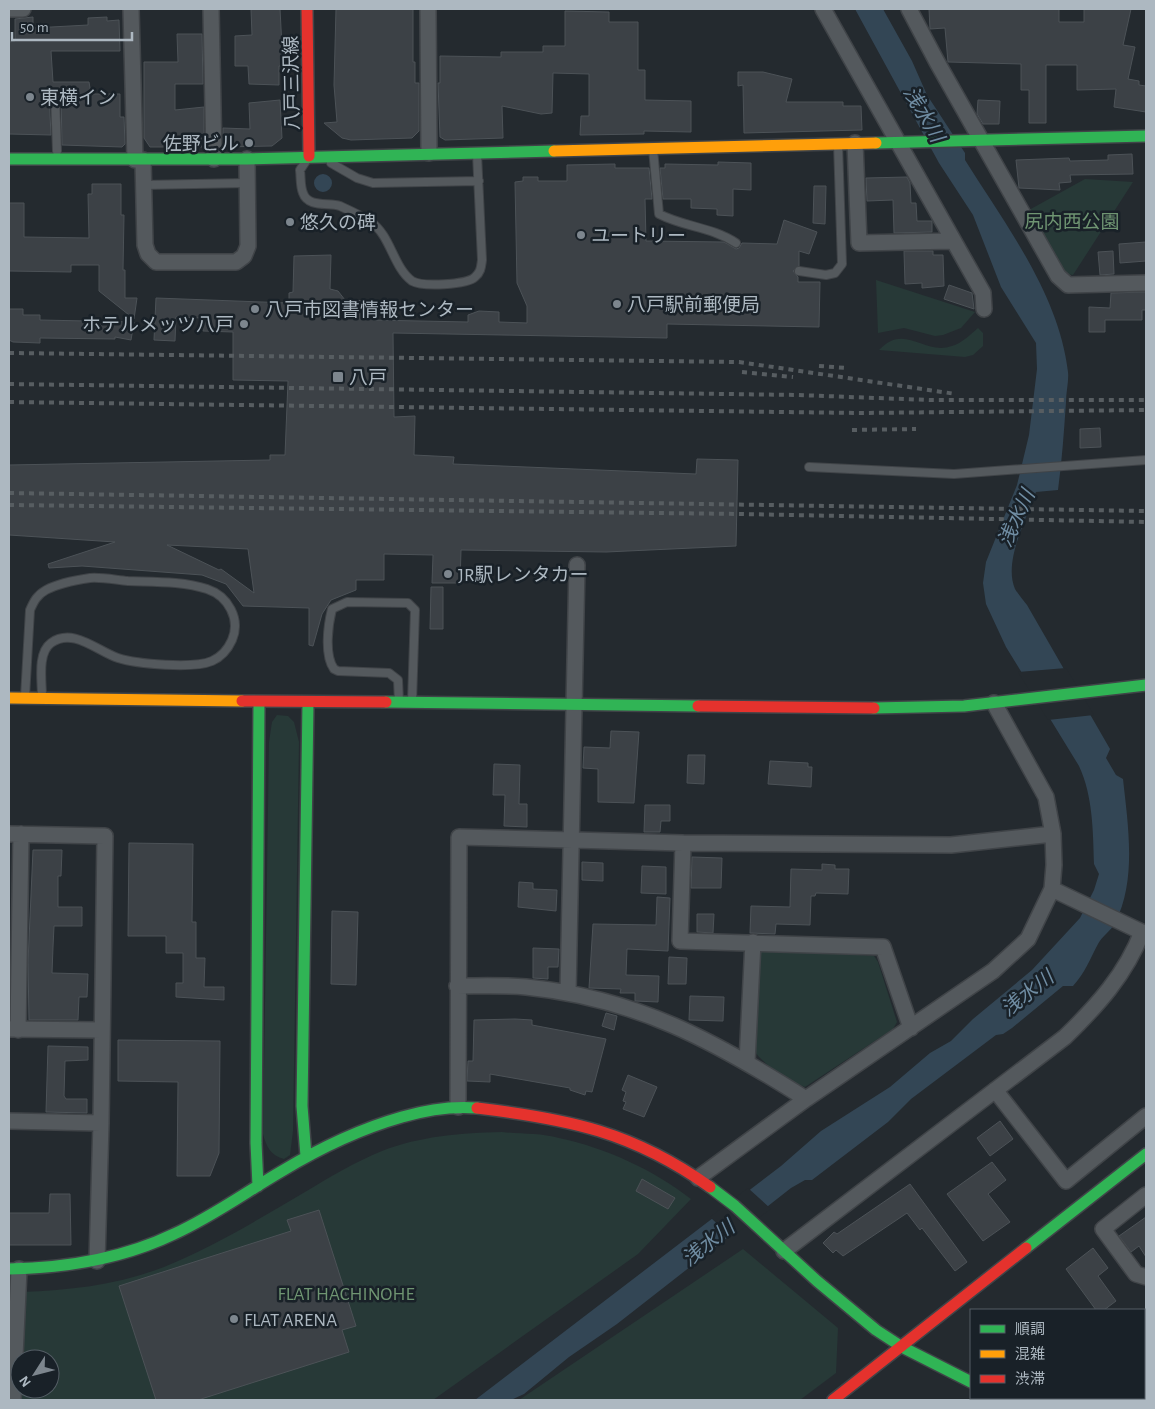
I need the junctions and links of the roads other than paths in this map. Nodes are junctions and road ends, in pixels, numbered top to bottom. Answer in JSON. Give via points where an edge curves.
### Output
{"nodes":[{"id":1,"x":9,"y":9,"type":"edge"},
{"id":2,"x":23,"y":9,"type":"edge"},
{"id":3,"x":131,"y":9,"type":"edge"},
{"id":4,"x":211,"y":9,"type":"edge"},
{"id":5,"x":307,"y":9,"type":"edge"},
{"id":6,"x":428,"y":9,"type":"edge"},
{"id":7,"x":823,"y":9,"type":"edge"},
{"id":8,"x":909,"y":9,"type":"edge"},
{"id":9,"x":55,"y":95,"type":"dead end"},
{"id":10,"x":1146,"y":136,"type":"edge"},
{"id":11,"x":976,"y":139,"type":"junction"},
{"id":12,"x":900,"y":141,"type":"junction"},
{"id":13,"x":855,"y":142,"type":"junction"},
{"id":14,"x":838,"y":143,"type":"junction"},
{"id":15,"x":653,"y":147,"type":"junction"},
{"id":16,"x":56,"y":151,"type":"dead end"},
{"id":17,"x":477,"y":152,"type":"junction"},
{"id":18,"x":429,"y":153,"type":"junction"},
{"id":19,"x":309,"y":156,"type":"junction"},
{"id":20,"x":9,"y":159,"type":"edge"},
{"id":21,"x":214,"y":159,"type":"junction"},
{"id":22,"x":247,"y":159,"type":"junction"},
{"id":23,"x":139,"y":160,"type":"junction"},
{"id":24,"x":479,"y":181,"type":"junction"},
{"id":25,"x":247,"y":183,"type":"junction"},
{"id":26,"x":143,"y":185,"type":"junction"},
{"id":27,"x":952,"y":241,"type":"junction"},
{"id":28,"x":736,"y":243,"type":"dead end"},
{"id":29,"x":799,"y":271,"type":"dead end"},
{"id":30,"x":1146,"y":283,"type":"edge"},
{"id":31,"x":984,"y":310,"type":"dead end"},
{"id":32,"x":1146,"y":460,"type":"edge"},
{"id":33,"x":810,"y":467,"type":"dead end"},
{"id":34,"x":577,"y":565,"type":"dead end"},
{"id":35,"x":1146,"y":685,"type":"edge"},
{"id":36,"x":9,"y":698,"type":"edge"},
{"id":37,"x":25,"y":699,"type":"junction"},
{"id":38,"x":42,"y":700,"type":"junction"},
{"id":39,"x":259,"y":702,"type":"junction"},
{"id":40,"x":399,"y":702,"type":"junction"},
{"id":41,"x":308,"y":703,"type":"junction"},
{"id":42,"x":412,"y":703,"type":"junction"},
{"id":43,"x":994,"y":703,"type":"junction"},
{"id":44,"x":573,"y":704,"type":"junction"},
{"id":45,"x":15,"y":834,"type":"edge"},
{"id":46,"x":1053,"y":834,"type":"junction"},
{"id":47,"x":569,"y":841,"type":"junction"},
{"id":48,"x":683,"y":843,"type":"junction"},
{"id":49,"x":1052,"y":889,"type":"junction"},
{"id":50,"x":1144,"y":933,"type":"edge"},
{"id":51,"x":753,"y":942,"type":"junction"},
{"id":52,"x":457,"y":986,"type":"junction"},
{"id":53,"x":568,"y":993,"type":"junction"},
{"id":54,"x":912,"y":1028,"type":"junction"},
{"id":55,"x":13,"y":1030,"type":"edge"},
{"id":56,"x":102,"y":1030,"type":"junction"},
{"id":57,"x":747,"y":1062,"type":"junction"},
{"id":58,"x":995,"y":1090,"type":"junction"},
{"id":59,"x":806,"y":1099,"type":"junction"},
{"id":60,"x":458,"y":1107,"type":"junction"},
{"id":61,"x":1146,"y":1116,"type":"edge"},
{"id":62,"x":9,"y":1121,"type":"edge"},
{"id":63,"x":101,"y":1123,"type":"junction"},
{"id":64,"x":1146,"y":1154,"type":"edge"},
{"id":65,"x":306,"y":1156,"type":"junction"},
{"id":66,"x":698,"y":1178,"type":"junction"},
{"id":67,"x":258,"y":1186,"type":"junction"},
{"id":68,"x":1146,"y":1195,"type":"edge"},
{"id":69,"x":784,"y":1251,"type":"junction"},
{"id":70,"x":97,"y":1261,"type":"junction"},
{"id":71,"x":14,"y":1269,"type":"edge"},
{"id":72,"x":1146,"y":1277,"type":"edge"},
{"id":73,"x":902,"y":1347,"type":"junction"},
{"id":74,"x":11,"y":1349,"type":"edge"},
{"id":75,"x":970,"y":1381,"type":"edge"},
{"id":76,"x":833,"y":1400,"type":"edge"}],
"edges":[{"from":1,"to":2,"type":"street"},
{"from":3,"to":23,"type":"street"},
{"from":4,"to":21,"type":"street"},
{"from":5,"to":19,"type":"street","name":"八戸三沢線"},
{"from":6,"to":18,"type":"street"},
{"from":7,"to":12,"type":"street"},
{"from":8,"to":11,"type":"street"},
{"from":9,"to":16,"type":"lane"},
{"from":10,"to":11,"type":"street"},
{"from":11,"to":12,"type":"street"},
{"from":11,"to":30,"type":"street","via":[[1058,276],[1068,285]]},
{"from":12,"to":13,"type":"street"},
{"from":12,"to":27,"type":"street"},
{"from":13,"to":14,"type":"street"},
{"from":13,"to":27,"type":"street","via":[[859,243]]},
{"from":14,"to":15,"type":"street"},
{"from":14,"to":29,"type":"lane","via":[[842,264],[835,273],[826,275]]},
{"from":15,"to":17,"type":"street"},
{"from":15,"to":28,"type":"lane","via":[[659,214],[674,222],[722,234]]},
{"from":17,"to":18,"type":"street"},
{"from":17,"to":24,"type":"lane"},
{"from":18,"to":19,"type":"street"},
{"from":19,"to":22,"type":"street"},
{"from":19,"to":24,"type":"lane","via":[[338,165],[357,178],[373,182]]},
{"from":19,"to":24,"type":"lane","via":[[300,170],[303,194],[314,203],[338,205],[376,226],[408,276],[420,284],[461,283],[474,279],[480,272]]},
{"from":20,"to":23,"type":"street"},
{"from":21,"to":22,"type":"street"},
{"from":21,"to":23,"type":"street"},
{"from":22,"to":25,"type":"street"},
{"from":23,"to":26,"type":"street"},
{"from":25,"to":26,"type":"lane"},
{"from":25,"to":26,"type":"street","via":[[248,246],[244,256],[236,262],[156,262],[145,245]]},
{"from":27,"to":31,"type":"street","via":[[983,293]]},
{"from":32,"to":33,"type":"lane","via":[[954,474]]},
{"from":34,"to":44,"type":"street"},
{"from":35,"to":43,"type":"street"},
{"from":36,"to":37,"type":"street"},
{"from":37,"to":38,"type":"street"},
{"from":37,"to":38,"type":"lane","via":[[30,610],[36,597],[60,584],[91,578],[175,584],[207,589],[230,606],[235,623],[234,638],[228,649],[211,662],[132,662],[74,638],[50,643],[42,654]]},
{"from":38,"to":39,"type":"street"},
{"from":39,"to":41,"type":"street"},
{"from":39,"to":67,"type":"street"},
{"from":40,"to":41,"type":"street"},
{"from":40,"to":42,"type":"street"},
{"from":40,"to":42,"type":"lane","via":[[398,680],[390,673],[334,669],[329,656],[332,609],[348,602],[408,603],[412,606],[415,610]]},
{"from":41,"to":65,"type":"street","via":[[302,1106]]},
{"from":42,"to":44,"type":"street"},
{"from":43,"to":44,"type":"street","via":[[889,708]]},
{"from":43,"to":46,"type":"street","via":[[1046,797]]},
{"from":44,"to":47,"type":"street"},
{"from":45,"to":55,"type":"street"},
{"from":45,"to":56,"type":"street","via":[[105,836]]},
{"from":46,"to":48,"type":"street","via":[[951,844]]},
{"from":46,"to":49,"type":"street"},
{"from":47,"to":48,"type":"street"},
{"from":47,"to":52,"type":"street","via":[[459,837]]},
{"from":47,"to":53,"type":"street"},
{"from":48,"to":51,"type":"street","via":[[680,941]]},
{"from":49,"to":50,"type":"street"},
{"from":49,"to":54,"type":"street","via":[[1028,939],[993,971]]},
{"from":50,"to":58,"type":"street","via":[[1121,974],[1086,1017]]},
{"from":51,"to":54,"type":"street","via":[[883,947]]},
{"from":51,"to":57,"type":"street"},
{"from":52,"to":53,"type":"street","via":[[524,987]]},
{"from":52,"to":60,"type":"street"},
{"from":53,"to":57,"type":"street","via":[[615,1003],[673,1024]]},
{"from":54,"to":59,"type":"street"},
{"from":55,"to":56,"type":"street"},
{"from":56,"to":63,"type":"street"},
{"from":57,"to":59,"type":"street"},
{"from":58,"to":61,"type":"street","via":[[1066,1182]]},
{"from":58,"to":69,"type":"street"},
{"from":59,"to":66,"type":"street"},
{"from":60,"to":65,"type":"street","via":[[369,1128]]},
{"from":60,"to":66,"type":"street","via":[[555,1116],[600,1129],[638,1144]]},
{"from":62,"to":63,"type":"street"},
{"from":63,"to":70,"type":"street"},
{"from":64,"to":73,"type":"street"},
{"from":65,"to":67,"type":"street"},
{"from":66,"to":69,"type":"street","via":[[719,1192]]},
{"from":67,"to":70,"type":"street","via":[[176,1234],[137,1250]]},
{"from":68,"to":72,"type":"street","via":[[1104,1229],[1136,1274]]},
{"from":69,"to":73,"type":"street","via":[[874,1329]]},
{"from":70,"to":71,"type":"street"},
{"from":71,"to":74,"type":"street"},
{"from":73,"to":75,"type":"street"},
{"from":73,"to":76,"type":"street"}]}
